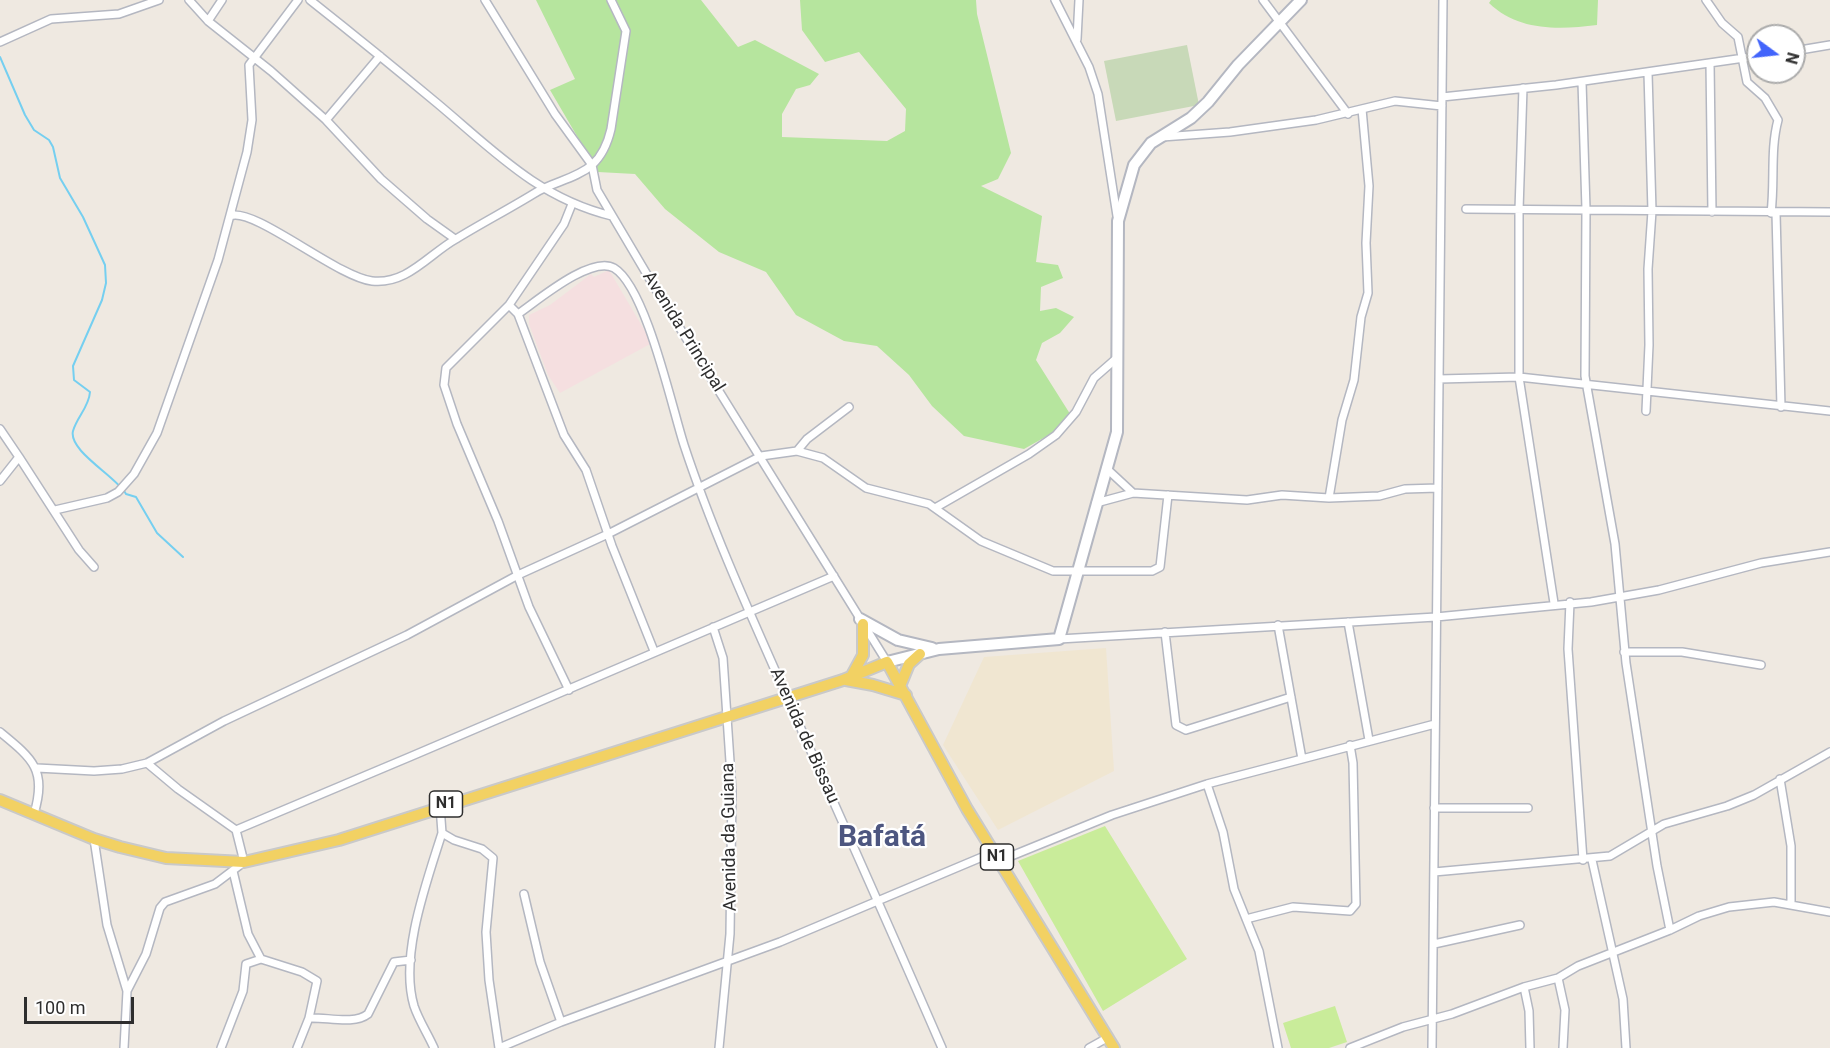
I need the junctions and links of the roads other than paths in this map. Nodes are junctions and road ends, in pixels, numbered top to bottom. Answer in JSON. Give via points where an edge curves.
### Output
{"nodes":[{"id":1,"x":159,"y":0,"type":"edge"},
{"id":2,"x":189,"y":0,"type":"edge"},
{"id":3,"x":222,"y":0,"type":"edge"},
{"id":4,"x":298,"y":0,"type":"edge"},
{"id":5,"x":310,"y":0,"type":"edge"},
{"id":6,"x":485,"y":0,"type":"edge"},
{"id":7,"x":611,"y":0,"type":"edge"},
{"id":8,"x":1055,"y":0,"type":"edge"},
{"id":9,"x":1079,"y":0,"type":"edge"},
{"id":10,"x":1263,"y":0,"type":"edge"},
{"id":11,"x":1301,"y":0,"type":"edge"},
{"id":12,"x":1443,"y":0,"type":"edge"},
{"id":13,"x":1706,"y":0,"type":"edge"},
{"id":14,"x":208,"y":21,"type":"junction"},
{"id":15,"x":1281,"y":21,"type":"junction"},
{"id":16,"x":1077,"y":40,"type":"junction"},
{"id":17,"x":0,"y":42,"type":"edge"},
{"id":18,"x":1830,"y":45,"type":"edge"},
{"id":19,"x":1806,"y":49,"type":"edge"},
{"id":20,"x":380,"y":56,"type":"junction"},
{"id":21,"x":252,"y":58,"type":"junction"},
{"id":22,"x":1742,"y":58,"type":"junction"},
{"id":23,"x":1746,"y":58,"type":"edge"},
{"id":24,"x":1710,"y":63,"type":"junction"},
{"id":25,"x":1647,"y":73,"type":"junction"},
{"id":26,"x":1582,"y":82,"type":"junction"},
{"id":27,"x":1523,"y":88,"type":"junction"},
{"id":28,"x":1442,"y":97,"type":"junction"},
{"id":29,"x":1442,"y":106,"type":"junction"},
{"id":30,"x":1362,"y":109,"type":"junction"},
{"id":31,"x":1348,"y":114,"type":"junction"},
{"id":32,"x":326,"y":120,"type":"junction"},
{"id":33,"x":1159,"y":137,"type":"junction"},
{"id":34,"x":592,"y":165,"type":"junction"},
{"id":35,"x":541,"y":189,"type":"junction"},
{"id":36,"x":572,"y":204,"type":"junction"},
{"id":37,"x":1466,"y":209,"type":"dead end"},
{"id":38,"x":1586,"y":209,"type":"junction"},
{"id":39,"x":1519,"y":210,"type":"junction"},
{"id":40,"x":1652,"y":211,"type":"junction"},
{"id":41,"x":1712,"y":212,"type":"junction"},
{"id":42,"x":1830,"y":212,"type":"edge"},
{"id":43,"x":1774,"y":213,"type":"junction"},
{"id":44,"x":230,"y":216,"type":"junction"},
{"id":45,"x":612,"y":216,"type":"junction"},
{"id":46,"x":1118,"y":221,"type":"junction"},
{"id":47,"x":454,"y":239,"type":"junction"},
{"id":48,"x":509,"y":305,"type":"junction"},
{"id":49,"x":518,"y":314,"type":"junction"},
{"id":50,"x":1118,"y":357,"type":"junction"},
{"id":51,"x":1519,"y":377,"type":"junction"},
{"id":52,"x":1439,"y":379,"type":"junction"},
{"id":53,"x":1586,"y":386,"type":"junction"},
{"id":54,"x":1647,"y":390,"type":"junction"},
{"id":55,"x":849,"y":407,"type":"dead end"},
{"id":56,"x":1781,"y":407,"type":"junction"},
{"id":57,"x":1647,"y":411,"type":"dead end"},
{"id":58,"x":1830,"y":411,"type":"edge"},
{"id":59,"x":0,"y":429,"type":"edge"},
{"id":60,"x":797,"y":451,"type":"junction"},
{"id":61,"x":761,"y":456,"type":"junction"},
{"id":62,"x":19,"y":457,"type":"junction"},
{"id":63,"x":1106,"y":468,"type":"junction"},
{"id":64,"x":0,"y":481,"type":"edge"},
{"id":65,"x":700,"y":487,"type":"junction"},
{"id":66,"x":1438,"y":488,"type":"junction"},
{"id":67,"x":1133,"y":493,"type":"junction"},
{"id":68,"x":1168,"y":495,"type":"junction"},
{"id":69,"x":1329,"y":498,"type":"junction"},
{"id":70,"x":1096,"y":503,"type":"junction"},
{"id":71,"x":935,"y":507,"type":"junction"},
{"id":72,"x":55,"y":510,"type":"junction"},
{"id":73,"x":608,"y":534,"type":"junction"},
{"id":74,"x":1830,"y":552,"type":"edge"},
{"id":75,"x":94,"y":567,"type":"dead end"},
{"id":76,"x":1076,"y":572,"type":"junction"},
{"id":77,"x":518,"y":575,"type":"junction"},
{"id":78,"x":834,"y":576,"type":"junction"},
{"id":79,"x":1622,"y":597,"type":"junction"},
{"id":80,"x":1570,"y":602,"type":"junction"},
{"id":81,"x":1554,"y":603,"type":"junction"},
{"id":82,"x":750,"y":611,"type":"junction"},
{"id":83,"x":1436,"y":617,"type":"junction"},
{"id":84,"x":862,"y":622,"type":"junction"},
{"id":85,"x":1348,"y":622,"type":"junction"},
{"id":86,"x":1278,"y":625,"type":"junction"},
{"id":87,"x":713,"y":627,"type":"junction"},
{"id":88,"x":1165,"y":632,"type":"junction"},
{"id":89,"x":1059,"y":639,"type":"junction"},
{"id":90,"x":939,"y":649,"type":"junction"},
{"id":91,"x":654,"y":651,"type":"junction"},
{"id":92,"x":1624,"y":652,"type":"junction"},
{"id":93,"x":920,"y":654,"type":"junction"},
{"id":94,"x":887,"y":662,"type":"junction"},
{"id":95,"x":1761,"y":665,"type":"dead end"},
{"id":96,"x":847,"y":679,"type":"junction"},
{"id":97,"x":569,"y":690,"type":"junction"},
{"id":98,"x":903,"y":691,"type":"junction"},
{"id":99,"x":787,"y":697,"type":"junction"},
{"id":100,"x":1291,"y":698,"type":"junction"},
{"id":101,"x":725,"y":717,"type":"junction"},
{"id":102,"x":1435,"y":724,"type":"junction"},
{"id":103,"x":0,"y":732,"type":"edge"},
{"id":104,"x":1369,"y":740,"type":"junction"},
{"id":105,"x":1350,"y":746,"type":"junction"},
{"id":106,"x":1830,"y":752,"type":"edge"},
{"id":107,"x":1302,"y":759,"type":"junction"},
{"id":108,"x":147,"y":763,"type":"junction"},
{"id":109,"x":37,"y":768,"type":"junction"},
{"id":110,"x":1780,"y":780,"type":"junction"},
{"id":111,"x":1207,"y":784,"type":"junction"},
{"id":112,"x":0,"y":801,"type":"edge"},
{"id":113,"x":440,"y":806,"type":"junction"},
{"id":114,"x":1434,"y":808,"type":"junction"},
{"id":115,"x":1528,"y":808,"type":"dead end"},
{"id":116,"x":34,"y":814,"type":"junction"},
{"id":117,"x":236,"y":830,"type":"junction"},
{"id":118,"x":1653,"y":831,"type":"junction"},
{"id":119,"x":442,"y":833,"type":"junction"},
{"id":120,"x":94,"y":839,"type":"junction"},
{"id":121,"x":997,"y":857,"type":"junction"},
{"id":122,"x":1583,"y":860,"type":"junction"},
{"id":123,"x":1592,"y":860,"type":"junction"},
{"id":124,"x":244,"y":862,"type":"junction"},
{"id":125,"x":233,"y":871,"type":"junction"},
{"id":126,"x":1434,"y":872,"type":"junction"},
{"id":127,"x":524,"y":894,"type":"dead end"},
{"id":128,"x":877,"y":899,"type":"junction"},
{"id":129,"x":1791,"y":905,"type":"junction"},
{"id":130,"x":1830,"y":912,"type":"edge"},
{"id":131,"x":1246,"y":919,"type":"junction"},
{"id":132,"x":1521,"y":925,"type":"dead end"},
{"id":133,"x":1670,"y":930,"type":"junction"},
{"id":134,"x":1434,"y":944,"type":"junction"},
{"id":135,"x":1612,"y":952,"type":"junction"},
{"id":136,"x":261,"y":959,"type":"junction"},
{"id":137,"x":411,"y":960,"type":"junction"},
{"id":138,"x":727,"y":961,"type":"junction"},
{"id":139,"x":1558,"y":978,"type":"junction"},
{"id":140,"x":1524,"y":987,"type":"junction"},
{"id":141,"x":127,"y":991,"type":"junction"},
{"id":142,"x":309,"y":1018,"type":"junction"},
{"id":143,"x":1432,"y":1019,"type":"junction"},
{"id":144,"x":561,"y":1022,"type":"junction"},
{"id":145,"x":1111,"y":1043,"type":"edge"},
{"id":146,"x":940,"y":1047,"type":"edge"},
{"id":147,"x":124,"y":1048,"type":"edge"},
{"id":148,"x":220,"y":1048,"type":"edge"},
{"id":149,"x":297,"y":1048,"type":"edge"},
{"id":150,"x":434,"y":1048,"type":"edge"},
{"id":151,"x":499,"y":1048,"type":"edge"},
{"id":152,"x":719,"y":1048,"type":"edge"},
{"id":153,"x":1089,"y":1048,"type":"edge"},
{"id":154,"x":1278,"y":1048,"type":"edge"},
{"id":155,"x":1350,"y":1048,"type":"edge"},
{"id":156,"x":1432,"y":1048,"type":"edge"},
{"id":157,"x":1530,"y":1048,"type":"edge"},
{"id":158,"x":1563,"y":1048,"type":"edge"},
{"id":159,"x":1626,"y":1048,"type":"edge"}],
"edges":[{"from":1,"to":17,"type":"street","via":[[119,14],[51,19]]},
{"from":2,"to":14,"type":"street"},
{"from":3,"to":14,"type":"street"},
{"from":4,"to":21,"type":"street"},
{"from":5,"to":20,"type":"street"},
{"from":6,"to":34,"type":"street","name":"Avenida Principal","via":[[555,114]]},
{"from":7,"to":34,"type":"street","via":[[623,22],[625,42],[611,129]]},
{"from":8,"to":16,"type":"street"},
{"from":9,"to":16,"type":"street"},
{"from":10,"to":15,"type":"street"},
{"from":11,"to":15,"type":"street"},
{"from":12,"to":28,"type":"street"},
{"from":13,"to":22,"type":"street","via":[[1738,37]]},
{"from":14,"to":21,"type":"street"},
{"from":15,"to":31,"type":"street"},
{"from":15,"to":33,"type":"street","via":[[1208,102],[1191,118]]},
{"from":16,"to":46,"type":"street","via":[[1098,94]]},
{"from":18,"to":19,"type":"street"},
{"from":20,"to":32,"type":"street"},
{"from":20,"to":35,"type":"street"},
{"from":21,"to":32,"type":"street"},
{"from":21,"to":44,"type":"street","via":[[248,75],[250,135]]},
{"from":22,"to":23,"type":"street"},
{"from":22,"to":24,"type":"street"},
{"from":22,"to":43,"type":"street","via":[[1747,82],[1765,98],[1778,120]]},
{"from":24,"to":25,"type":"street"},
{"from":24,"to":41,"type":"street"},
{"from":25,"to":26,"type":"street"},
{"from":25,"to":40,"type":"street"},
{"from":26,"to":27,"type":"street"},
{"from":26,"to":38,"type":"street"},
{"from":27,"to":28,"type":"street"},
{"from":27,"to":39,"type":"street"},
{"from":28,"to":29,"type":"street"},
{"from":29,"to":30,"type":"street","via":[[1395,101]]},
{"from":29,"to":52,"type":"street"},
{"from":30,"to":31,"type":"street"},
{"from":30,"to":69,"type":"street","via":[[1370,186],[1368,293]]},
{"from":31,"to":33,"type":"street","via":[[1230,132]]},
{"from":32,"to":47,"type":"street","via":[[381,180]]},
{"from":33,"to":46,"type":"street","via":[[1134,165]]},
{"from":34,"to":35,"type":"street"},
{"from":34,"to":45,"type":"street","name":"Avenida Principal","via":[[597,190]]},
{"from":35,"to":36,"type":"street"},
{"from":35,"to":47,"type":"street"},
{"from":36,"to":45,"type":"street"},
{"from":36,"to":48,"type":"street","via":[[564,224]]},
{"from":37,"to":39,"type":"street"},
{"from":38,"to":39,"type":"street"},
{"from":38,"to":40,"type":"street"},
{"from":38,"to":53,"type":"street"},
{"from":39,"to":51,"type":"street"},
{"from":40,"to":41,"type":"street"},
{"from":40,"to":54,"type":"street"},
{"from":41,"to":43,"type":"street"},
{"from":42,"to":43,"type":"street"},
{"from":43,"to":56,"type":"street"},
{"from":44,"to":47,"type":"street","via":[[246,215],[318,257],[372,281],[402,277]]},
{"from":44,"to":72,"type":"street","via":[[219,260],[157,433],[129,483],[107,498]]},
{"from":45,"to":61,"type":"street","name":"Avenida Principal"},
{"from":46,"to":50,"type":"street"},
{"from":48,"to":49,"type":"street"},
{"from":48,"to":77,"type":"street","via":[[446,368],[444,380],[457,424]]},
{"from":49,"to":65,"type":"street","name":"Avenida de Bissau","via":[[585,270],[609,266],[617,270],[652,335]]},
{"from":49,"to":73,"type":"street","via":[[564,435],[586,470]]},
{"from":50,"to":63,"type":"street","via":[[1117,432]]},
{"from":50,"to":71,"type":"street","via":[[1094,378],[1076,412],[1056,435]]},
{"from":51,"to":52,"type":"street"},
{"from":51,"to":53,"type":"street"},
{"from":51,"to":81,"type":"street"},
{"from":52,"to":66,"type":"street"},
{"from":53,"to":54,"type":"street"},
{"from":53,"to":79,"type":"street"},
{"from":54,"to":56,"type":"street"},
{"from":54,"to":57,"type":"street"},
{"from":55,"to":60,"type":"street"},
{"from":56,"to":58,"type":"street"},
{"from":59,"to":62,"type":"street"},
{"from":60,"to":61,"type":"street"},
{"from":60,"to":71,"type":"street","via":[[823,458],[854,481],[881,494]]},
{"from":61,"to":65,"type":"street"},
{"from":61,"to":78,"type":"street","name":"Avenida Principal"},
{"from":62,"to":64,"type":"street"},
{"from":62,"to":72,"type":"street"},
{"from":63,"to":67,"type":"street"},
{"from":63,"to":70,"type":"street"},
{"from":65,"to":73,"type":"street"},
{"from":65,"to":82,"type":"street","name":"Avenida de Bissau"},
{"from":66,"to":69,"type":"street"},
{"from":66,"to":83,"type":"street"},
{"from":67,"to":68,"type":"street"},
{"from":67,"to":70,"type":"street"},
{"from":68,"to":69,"type":"street","via":[[1217,500],[1282,495]]},
{"from":68,"to":76,"type":"street","via":[[1160,567],[1152,571]]},
{"from":70,"to":76,"type":"street"},
{"from":71,"to":76,"type":"street","via":[[999,550],[1053,571]]},
{"from":72,"to":75,"type":"street"},
{"from":73,"to":77,"type":"street"},
{"from":73,"to":91,"type":"street"},
{"from":74,"to":79,"type":"street","via":[[1761,563]]},
{"from":76,"to":89,"type":"street"},
{"from":77,"to":97,"type":"street"},
{"from":77,"to":108,"type":"street","via":[[407,635],[224,721]]},
{"from":78,"to":82,"type":"street"},
{"from":78,"to":84,"type":"street","name":"Avenida Principal"},
{"from":79,"to":80,"type":"street"},
{"from":79,"to":92,"type":"street"},
{"from":80,"to":81,"type":"street"},
{"from":80,"to":122,"type":"street","via":[[1569,649]]},
{"from":81,"to":83,"type":"street"},
{"from":82,"to":87,"type":"street"},
{"from":82,"to":99,"type":"street","name":"Avenida de Bissau"},
{"from":83,"to":85,"type":"street"},
{"from":83,"to":102,"type":"street"},
{"from":84,"to":90,"type":"street","via":[[898,640]]},
{"from":84,"to":94,"type":"street","name":"Avenida Principal"},
{"from":84,"to":96,"type":"main road","via":[[863,655]]},
{"from":85,"to":86,"type":"street"},
{"from":85,"to":104,"type":"street"},
{"from":86,"to":88,"type":"street"},
{"from":86,"to":100,"type":"street"},
{"from":87,"to":91,"type":"street"},
{"from":87,"to":101,"type":"street","name":"Avenida da Guiana","via":[[723,658]]},
{"from":88,"to":89,"type":"street"},
{"from":88,"to":100,"type":"street","via":[[1172,707],[1180,728],[1186,730]]},
{"from":89,"to":90,"type":"street"},
{"from":90,"to":93,"type":"street"},
{"from":91,"to":97,"type":"street"},
{"from":92,"to":95,"type":"street","via":[[1682,652]]},
{"from":92,"to":118,"type":"street"},
{"from":93,"to":94,"type":"street"},
{"from":93,"to":98,"type":"main road","via":[[909,664]]},
{"from":94,"to":96,"type":"main road","number":"N1"},
{"from":94,"to":98,"type":"main road","number":"N1"},
{"from":96,"to":98,"type":"main road"},
{"from":96,"to":99,"type":"main road","number":"N1"},
{"from":97,"to":117,"type":"street"},
{"from":98,"to":121,"type":"main road","number":"N1"},
{"from":99,"to":101,"type":"main road","number":"N1"},
{"from":99,"to":128,"type":"street","name":"Avenida de Bissau"},
{"from":100,"to":107,"type":"street"},
{"from":101,"to":113,"type":"main road","number":"N1"},
{"from":101,"to":138,"type":"street","name":"Avenida da Guiana","via":[[732,791]]},
{"from":102,"to":104,"type":"street"},
{"from":102,"to":114,"type":"street"},
{"from":103,"to":109,"type":"street"},
{"from":104,"to":105,"type":"street"},
{"from":105,"to":107,"type":"street"},
{"from":105,"to":131,"type":"street","via":[[1356,904],[1350,910],[1293,907]]},
{"from":106,"to":110,"type":"street"},
{"from":107,"to":111,"type":"street"},
{"from":108,"to":109,"type":"street","via":[[94,771]]},
{"from":108,"to":117,"type":"street"},
{"from":109,"to":116,"type":"street","via":[[39,794]]},
{"from":110,"to":118,"type":"street","via":[[1727,806],[1676,819]]},
{"from":110,"to":129,"type":"street","via":[[1790,837]]},
{"from":111,"to":121,"type":"street"},
{"from":111,"to":131,"type":"street","via":[[1223,832],[1234,889]]},
{"from":112,"to":116,"type":"main road","number":"N1"},
{"from":113,"to":119,"type":"street"},
{"from":113,"to":124,"type":"main road","number":"N1","via":[[339,840]]},
{"from":114,"to":115,"type":"street"},
{"from":114,"to":126,"type":"street"},
{"from":116,"to":120,"type":"main road","number":"N1"},
{"from":117,"to":124,"type":"street"},
{"from":118,"to":123,"type":"street","via":[[1610,856]]},
{"from":118,"to":133,"type":"street"},
{"from":119,"to":137,"type":"street","via":[[421,901]]},
{"from":119,"to":151,"type":"street","via":[[482,849],[493,858],[486,932]]},
{"from":120,"to":124,"type":"main road","number":"N1","via":[[166,858]]},
{"from":120,"to":141,"type":"street","via":[[107,925]]},
{"from":121,"to":128,"type":"street"},
{"from":121,"to":145,"type":"main road","number":"N1"},
{"from":122,"to":123,"type":"street"},
{"from":122,"to":126,"type":"street"},
{"from":123,"to":135,"type":"street"},
{"from":124,"to":125,"type":"street"},
{"from":125,"to":136,"type":"street","via":[[248,934]]},
{"from":125,"to":141,"type":"street","via":[[215,884],[171,898],[160,908],[146,954]]},
{"from":126,"to":134,"type":"street"},
{"from":127,"to":144,"type":"street","via":[[540,963]]},
{"from":128,"to":138,"type":"street"},
{"from":128,"to":146,"type":"street","name":"Avenida de Bissau"},
{"from":129,"to":130,"type":"street"},
{"from":129,"to":133,"type":"street","via":[[1736,905]]},
{"from":131,"to":154,"type":"street","via":[[1259,951]]},
{"from":132,"to":134,"type":"street"},
{"from":133,"to":135,"type":"street"},
{"from":134,"to":143,"type":"street"},
{"from":135,"to":139,"type":"street"},
{"from":135,"to":159,"type":"street","via":[[1625,1011]]},
{"from":136,"to":142,"type":"street","via":[[302,972],[316,981]]},
{"from":136,"to":148,"type":"street","via":[[246,964],[243,991]]},
{"from":137,"to":142,"type":"street","via":[[394,962],[363,1018]]},
{"from":137,"to":150,"type":"street","via":[[414,1005]]},
{"from":138,"to":144,"type":"street"},
{"from":138,"to":152,"type":"street","name":"Avenida da Guiana"},
{"from":139,"to":140,"type":"street"},
{"from":139,"to":158,"type":"street","via":[[1565,1010]]},
{"from":140,"to":143,"type":"street"},
{"from":140,"to":157,"type":"street"},
{"from":141,"to":147,"type":"street"},
{"from":142,"to":149,"type":"street"},
{"from":143,"to":155,"type":"street"},
{"from":143,"to":156,"type":"street"},
{"from":144,"to":151,"type":"street"},
{"from":145,"to":153,"type":"street"}]}
